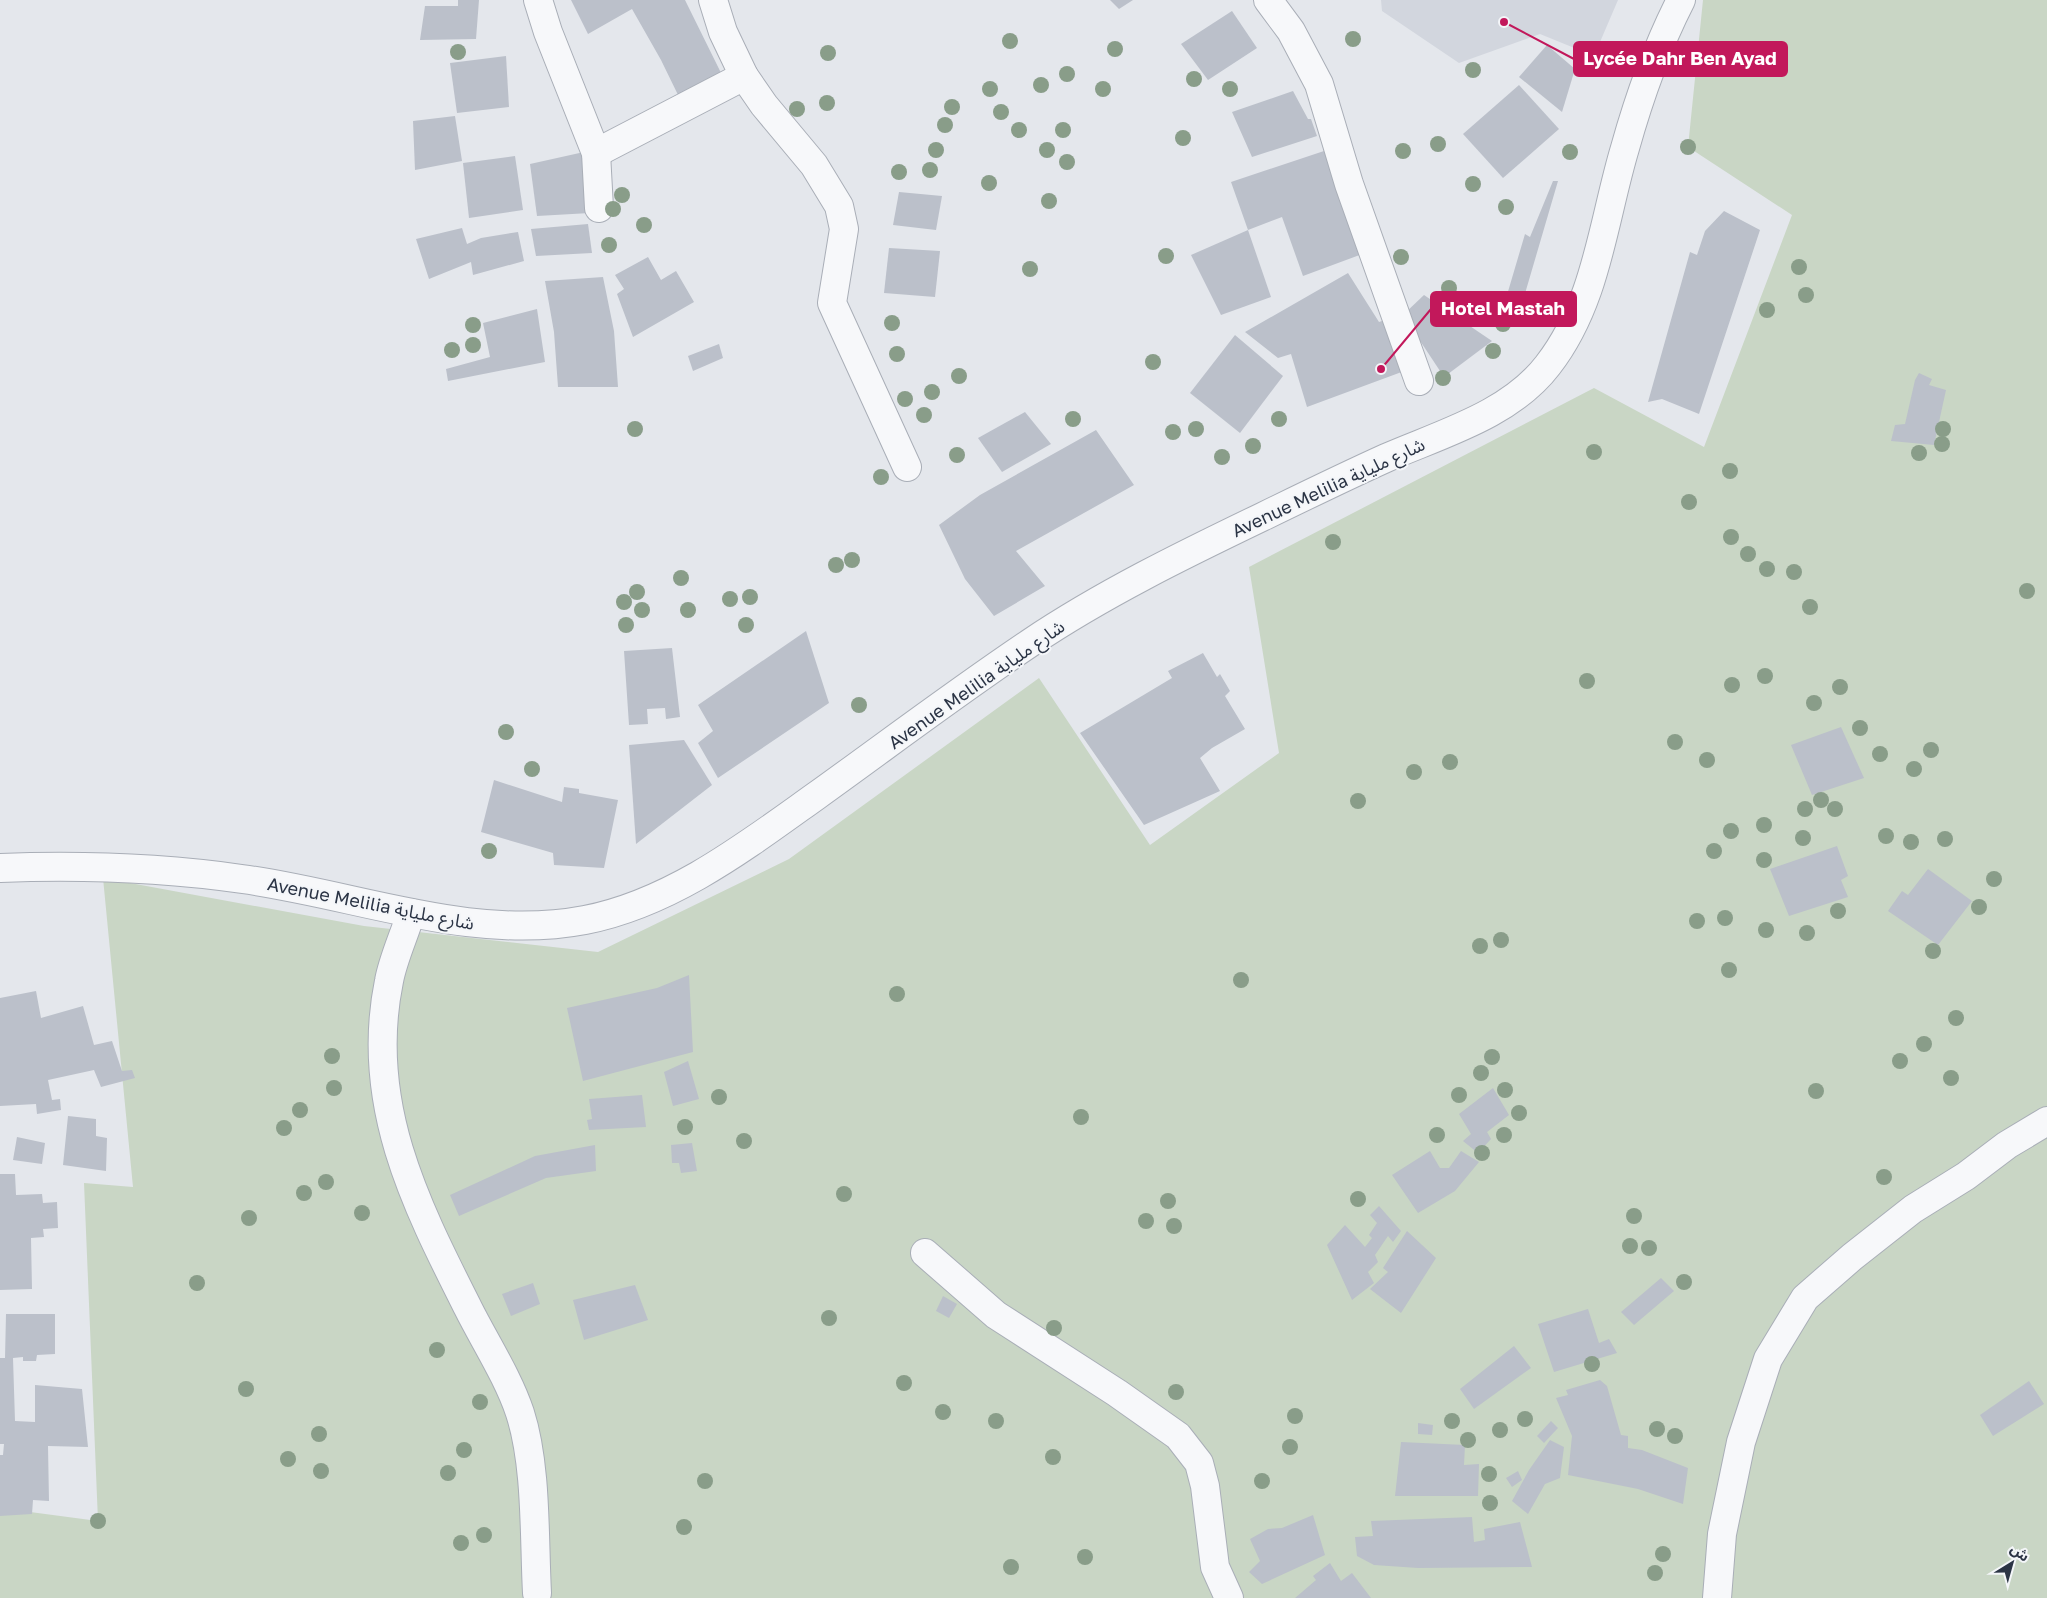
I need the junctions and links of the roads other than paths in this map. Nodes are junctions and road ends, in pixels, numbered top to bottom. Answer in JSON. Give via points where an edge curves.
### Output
{"nodes":[{"id":1,"x":538,"y":0,"type":"edge"},
{"id":2,"x":713,"y":0,"type":"edge"},
{"id":3,"x":1268,"y":0,"type":"edge"},
{"id":4,"x":1680,"y":0,"type":"edge"},
{"id":5,"x":744,"y":76,"type":"junction"},
{"id":6,"x":596,"y":153,"type":"junction"},
{"id":7,"x":599,"y":208,"type":"dead end"},
{"id":8,"x":1420,"y":381,"type":"dead end"},
{"id":9,"x":907,"y":467,"type":"dead end"},
{"id":10,"x":11,"y":871,"type":"edge"},
{"id":11,"x":412,"y":913,"type":"junction"},
{"id":12,"x":2047,"y":1122,"type":"edge"},
{"id":13,"x":925,"y":1254,"type":"dead end"},
{"id":14,"x":537,"y":1593,"type":"dead end"},
{"id":15,"x":1230,"y":1598,"type":"edge"},
{"id":16,"x":1717,"y":1598,"type":"edge"}],
"edges":[{"from":1,"to":6,"type":"street"},
{"from":2,"to":5,"type":"street","via":[[723,32]]},
{"from":3,"to":8,"type":"street","via":[[1290,31],[1319,84],[1349,184]]},
{"from":4,"to":11,"type":"street","name":"Avenue Melilia شارع ملياية","via":[[1654,60],[1627,140],[1599,256],[1578,317],[1547,367],[1510,401],[1455,429],[1320,488],[1108,596],[1035,639],[766,832],[647,902],[584,920],[524,925],[470,923]]},
{"from":5,"to":6,"type":"street"},
{"from":5,"to":9,"type":"street","via":[[814,166],[839,206],[844,229],[832,303]]},
{"from":6,"to":7,"type":"street"},
{"from":10,"to":11,"type":"street","name":"Avenue Melilia شارع ملياية","via":[[162,871],[244,879]]},
{"from":11,"to":14,"type":"street","via":[[389,980],[383,1027],[383,1081],[397,1149],[418,1206],[520,1412],[530,1469]]},
{"from":12,"to":16,"type":"street","via":[[2007,1145],[1913,1210],[1805,1298],[1768,1359],[1741,1442],[1722,1534]]},
{"from":13,"to":15,"type":"street","via":[[996,1315],[1178,1436],[1199,1463],[1215,1568]]}]}
